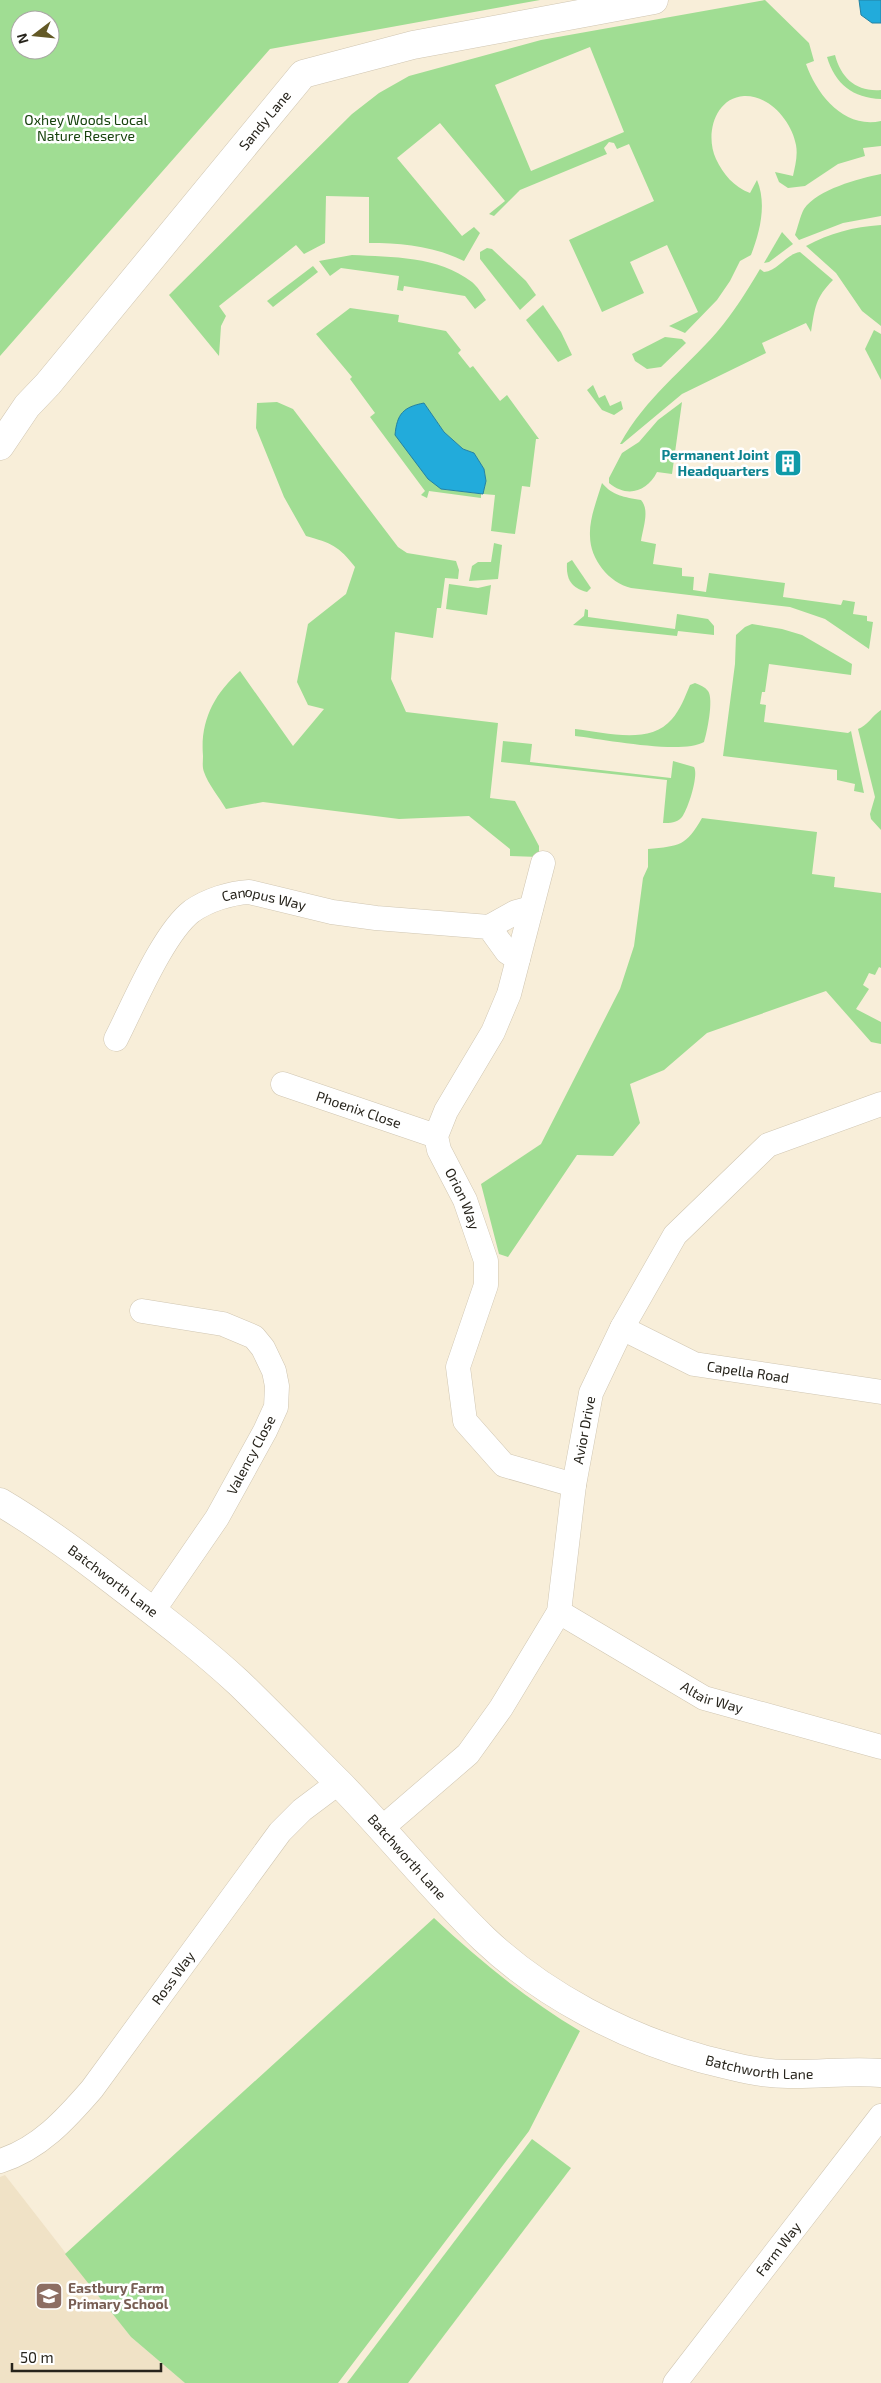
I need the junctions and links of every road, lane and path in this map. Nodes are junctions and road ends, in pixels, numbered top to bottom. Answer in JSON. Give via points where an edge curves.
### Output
{"nodes":[{"id":1,"x":654,"y":0,"type":"edge"},
{"id":2,"x":0,"y":446,"type":"edge"},
{"id":3,"x":543,"y":862,"type":"dead end"},
{"id":4,"x":531,"y":908,"type":"junction"},
{"id":5,"x":489,"y":927,"type":"junction"},
{"id":6,"x":518,"y":959,"type":"junction"},
{"id":7,"x":116,"y":1039,"type":"dead end"},
{"id":8,"x":282,"y":1084,"type":"dead end"},
{"id":9,"x":881,"y":1104,"type":"edge"},
{"id":10,"x":436,"y":1136,"type":"junction"},
{"id":11,"x":142,"y":1311,"type":"dead end"},
{"id":12,"x":622,"y":1328,"type":"junction"},
{"id":13,"x":881,"y":1392,"type":"edge"},
{"id":14,"x":574,"y":1485,"type":"junction"},
{"id":15,"x":0,"y":1502,"type":"edge"},
{"id":16,"x":153,"y":1611,"type":"junction"},
{"id":17,"x":559,"y":1612,"type":"junction"},
{"id":18,"x":881,"y":1747,"type":"edge"},
{"id":19,"x":338,"y":1783,"type":"junction"},
{"id":20,"x":382,"y":1828,"type":"junction"},
{"id":21,"x":881,"y":2072,"type":"edge"},
{"id":22,"x":881,"y":2116,"type":"edge"},
{"id":23,"x":0,"y":2161,"type":"edge"},
{"id":24,"x":676,"y":2383,"type":"edge"}],
"edges":[{"from":1,"to":2,"type":"street","name":"Sandy Lane","via":[[413,44],[302,74],[48,384],[26,406]]},
{"from":3,"to":4,"type":"street"},
{"from":4,"to":5,"type":"street","via":[[516,912]]},
{"from":4,"to":6,"type":"street"},
{"from":5,"to":6,"type":"street","via":[[508,952]]},
{"from":5,"to":7,"type":"street","name":"Canopus Way","via":[[332,912],[249,892],[221,897],[190,912],[176,929],[154,964]]},
{"from":6,"to":10,"type":"street","via":[[509,994],[493,1032],[446,1111]]},
{"from":8,"to":10,"type":"street","name":"Phoenix Close"},
{"from":9,"to":12,"type":"street","name":"Avior Drive","via":[[768,1145],[675,1235]]},
{"from":10,"to":14,"type":"street","name":"Orion Way","via":[[438,1150],[465,1200],[486,1261],[486,1285],[458,1367],[465,1421],[504,1465]]},
{"from":11,"to":16,"type":"street","name":"Valency Close","via":[[223,1324],[254,1337],[263,1348],[277,1386],[276,1407],[265,1431],[217,1518]]},
{"from":12,"to":13,"type":"street","name":"Capella Road","via":[[694,1364]]},
{"from":12,"to":14,"type":"street","name":"Avior Drive","via":[[591,1393]]},
{"from":14,"to":17,"type":"street","name":"Avior Drive"},
{"from":15,"to":16,"type":"street","name":"Batchworth Lane","via":[[85,1559]]},
{"from":16,"to":19,"type":"street","name":"Batchworth Lane","via":[[238,1682]]},
{"from":17,"to":18,"type":"street","name":"Altair Way","via":[[704,1698]]},
{"from":17,"to":20,"type":"street","name":"Avior Drive","via":[[501,1708],[468,1754]]},
{"from":19,"to":20,"type":"street","name":"Batchworth Lane"},
{"from":19,"to":23,"type":"street","name":"Ross Way","via":[[302,1810],[280,1832],[74,2110],[44,2138]]},
{"from":20,"to":21,"type":"street","name":"Batchworth Lane","via":[[486,1941],[518,1968],[605,2020],[700,2058],[764,2073]]},
{"from":22,"to":24,"type":"street","name":"Farm Way"}]}
